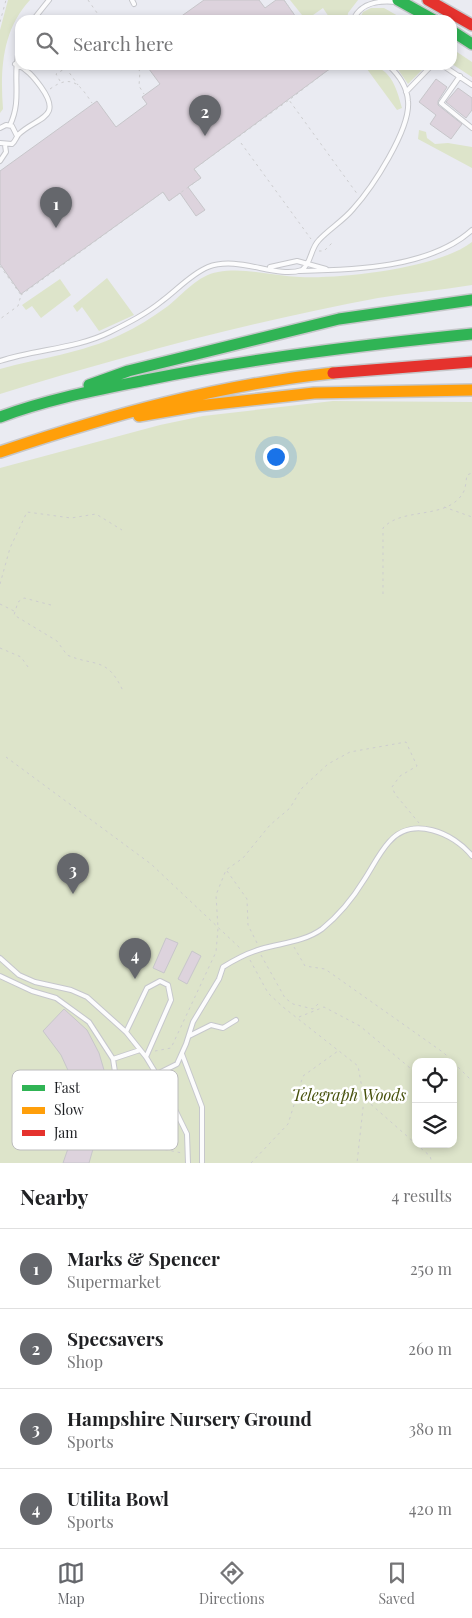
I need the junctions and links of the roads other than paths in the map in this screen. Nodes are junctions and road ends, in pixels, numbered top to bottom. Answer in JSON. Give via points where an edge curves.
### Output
{"nodes":[{"id":1,"x":49,"y":0,"type":"edge"},
{"id":2,"x":430,"y":1,"type":"edge"},
{"id":3,"x":401,"y":2,"type":"edge"},
{"id":4,"x":37,"y":15,"type":"edge"},
{"id":5,"x":356,"y":15,"type":"edge"},
{"id":6,"x":425,"y":15,"type":"edge"},
{"id":7,"x":454,"y":15,"type":"edge"},
{"id":8,"x":457,"y":16,"type":"edge"},
{"id":9,"x":472,"y":25,"type":"edge"},
{"id":10,"x":457,"y":34,"type":"edge"},
{"id":11,"x":472,"y":44,"type":"edge"},
{"id":12,"x":15,"y":70,"type":"edge"},
{"id":13,"x":25,"y":70,"type":"edge"},
{"id":14,"x":393,"y":70,"type":"edge"},
{"id":15,"x":427,"y":70,"type":"edge"},
{"id":16,"x":450,"y":70,"type":"edge"},
{"id":17,"x":460,"y":76,"type":"junction"},
{"id":18,"x":472,"y":85,"type":"edge"},
{"id":19,"x":406,"y":92,"type":"junction"},
{"id":20,"x":10,"y":125,"type":"junction"},
{"id":21,"x":0,"y":127,"type":"edge"},
{"id":22,"x":472,"y":128,"type":"edge"},
{"id":23,"x":17,"y":136,"type":"junction"},
{"id":24,"x":2,"y":144,"type":"edge"},
{"id":25,"x":0,"y":161,"type":"edge"},
{"id":26,"x":472,"y":230,"type":"edge"},
{"id":27,"x":308,"y":263,"type":"junction"},
{"id":28,"x":262,"y":267,"type":"junction"},
{"id":29,"x":339,"y":270,"type":"junction"},
{"id":30,"x":298,"y":271,"type":"junction"},
{"id":31,"x":472,"y":300,"type":"edge"},
{"id":32,"x":472,"y":334,"type":"edge"},
{"id":33,"x":0,"y":362,"type":"edge"},
{"id":34,"x":472,"y":362,"type":"edge"},
{"id":35,"x":472,"y":390,"type":"edge"},
{"id":36,"x":11,"y":413,"type":"junction"},
{"id":37,"x":0,"y":417,"type":"edge"},
{"id":38,"x":75,"y":427,"type":"junction"},
{"id":39,"x":0,"y":452,"type":"edge"},
{"id":40,"x":472,"y":856,"type":"edge"},
{"id":41,"x":0,"y":958,"type":"edge"},
{"id":42,"x":0,"y":976,"type":"edge"},
{"id":43,"x":236,"y":1020,"type":"dead end"},
{"id":44,"x":126,"y":1032,"type":"junction"},
{"id":45,"x":189,"y":1036,"type":"junction"},
{"id":46,"x":140,"y":1050,"type":"junction"},
{"id":47,"x":182,"y":1054,"type":"junction"},
{"id":48,"x":146,"y":1057,"type":"junction"},
{"id":49,"x":113,"y":1059,"type":"junction"},
{"id":50,"x":115,"y":1070,"type":"edge"},
{"id":51,"x":154,"y":1070,"type":"edge"},
{"id":52,"x":165,"y":1070,"type":"edge"},
{"id":53,"x":178,"y":1116,"type":"edge"},
{"id":54,"x":202,"y":1162,"type":"dead end"},
{"id":55,"x":188,"y":1163,"type":"edge"}],
"edges":[{"from":1,"to":4,"type":"lane"},
{"from":2,"to":7,"type":"main road"},
{"from":3,"to":5,"type":"lane","via":[[371,2]]},
{"from":3,"to":6,"type":"main road"},
{"from":8,"to":9,"type":"main road"},
{"from":10,"to":11,"type":"main road"},
{"from":12,"to":20,"type":"lane","via":[[16,111]]},
{"from":13,"to":23,"type":"lane","via":[[45,92],[50,105],[40,122]]},
{"from":14,"to":19,"type":"lane"},
{"from":15,"to":19,"type":"lane"},
{"from":16,"to":17,"type":"lane"},
{"from":17,"to":18,"type":"lane"},
{"from":17,"to":22,"type":"lane","via":[[441,103]]},
{"from":19,"to":27,"type":"lane","via":[[408,111],[380,174],[362,199],[315,245]]},
{"from":20,"to":21,"type":"lane"},
{"from":20,"to":23,"type":"lane"},
{"from":23,"to":24,"type":"lane","via":[[14,142]]},
{"from":24,"to":25,"type":"lane","via":[[6,152]]},
{"from":26,"to":29,"type":"lane","via":[[448,247],[425,256]]},
{"from":27,"to":28,"type":"lane","via":[[297,261]]},
{"from":27,"to":29,"type":"lane"},
{"from":27,"to":30,"type":"lane"},
{"from":28,"to":30,"type":"lane"},
{"from":28,"to":33,"type":"lane","via":[[225,263],[208,267],[147,313],[108,333]]},
{"from":29,"to":30,"type":"lane"},
{"from":31,"to":36,"type":"main road","via":[[338,319],[224,346],[128,371]]},
{"from":32,"to":36,"type":"main road","via":[[353,345],[213,365],[96,390]]},
{"from":34,"to":38,"type":"main road","via":[[340,371],[219,389]]},
{"from":35,"to":38,"type":"main road","via":[[314,393],[197,406]]},
{"from":36,"to":37,"type":"main road"},
{"from":38,"to":39,"type":"main road"},
{"from":40,"to":45,"type":"lane","via":[[465,846],[445,834],[425,829],[404,831],[390,840],[344,906],[321,929],[310,936],[247,954],[223,967]]},
{"from":41,"to":44,"type":"lane","via":[[19,975],[87,997]]},
{"from":42,"to":49,"type":"lane","via":[[56,998],[89,1022]]},
{"from":43,"to":45,"type":"lane","via":[[223,1028],[211,1025]]},
{"from":44,"to":46,"type":"lane"},
{"from":44,"to":48,"type":"lane","via":[[148,988],[160,981],[168,985],[171,1000]]},
{"from":45,"to":47,"type":"lane"},
{"from":46,"to":48,"type":"lane"},
{"from":46,"to":49,"type":"lane"},
{"from":47,"to":52,"type":"lane","via":[[176,1064]]},
{"from":47,"to":54,"type":"lane","via":[[202,1106]]},
{"from":48,"to":51,"type":"lane"},
{"from":49,"to":50,"type":"lane"},
{"from":53,"to":55,"type":"lane","via":[[187,1134]]}]}
